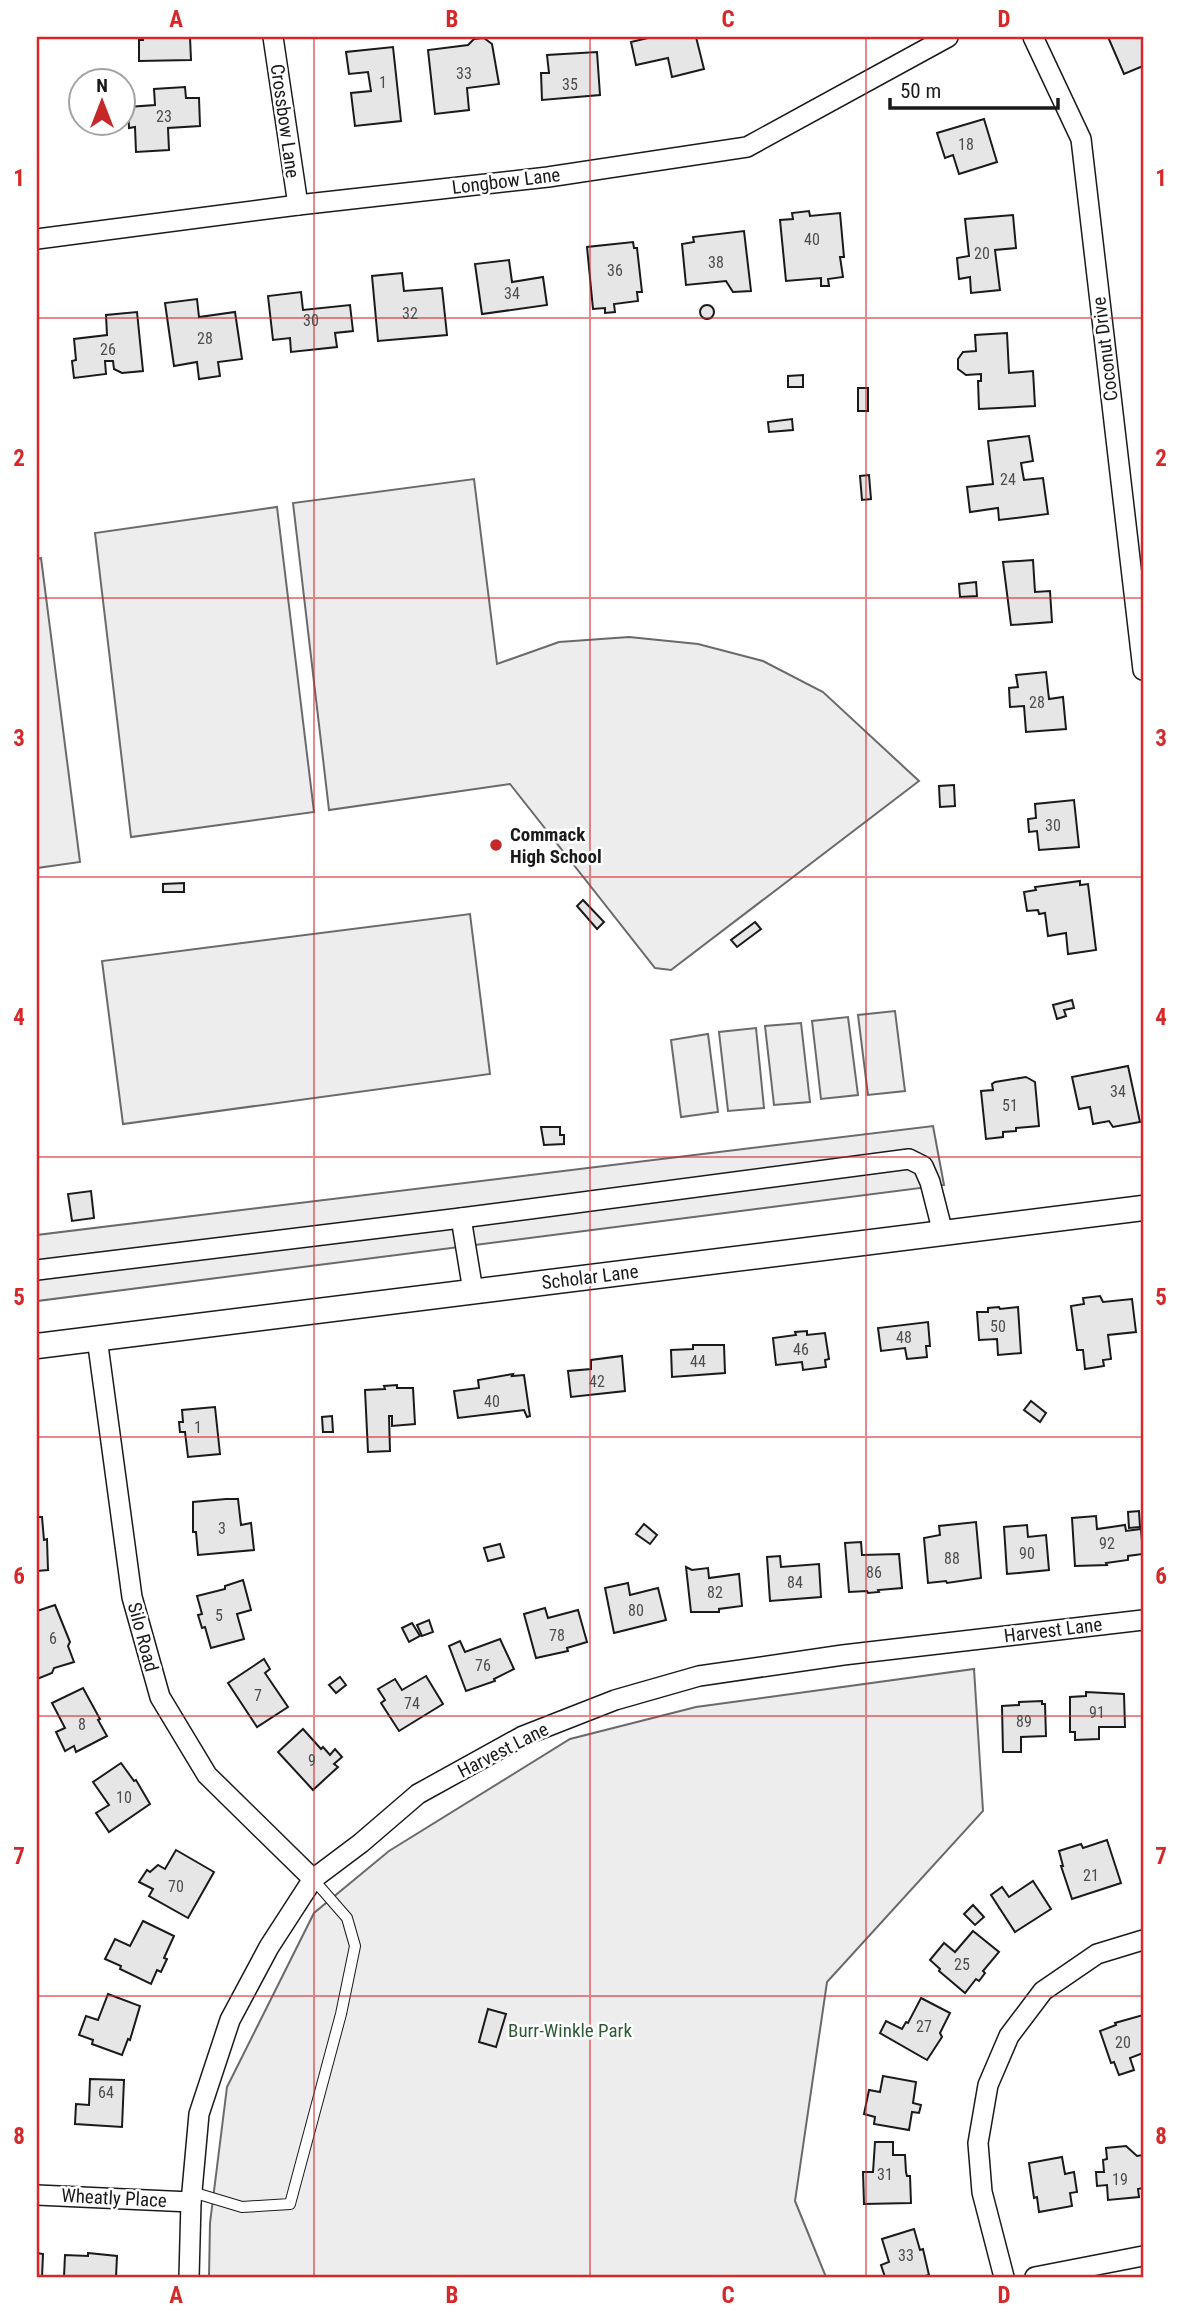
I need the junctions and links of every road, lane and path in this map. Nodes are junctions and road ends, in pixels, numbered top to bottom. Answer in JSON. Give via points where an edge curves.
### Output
{"nodes":[{"id":1,"x":273,"y":37,"type":"edge"},
{"id":2,"x":948,"y":37,"type":"edge"},
{"id":3,"x":1033,"y":37,"type":"edge"},
{"id":4,"x":298,"y":205,"type":"junction"},
{"id":5,"x":37,"y":239,"type":"edge"},
{"id":6,"x":1143,"y":670,"type":"edge"},
{"id":7,"x":1143,"y":1208,"type":"edge"},
{"id":8,"x":461,"y":1218,"type":"junction"},
{"id":9,"x":943,"y":1233,"type":"junction"},
{"id":10,"x":37,"y":1270,"type":"edge"},
{"id":11,"x":473,"y":1291,"type":"junction"},
{"id":12,"x":97,"y":1338,"type":"junction"},
{"id":13,"x":37,"y":1346,"type":"edge"},
{"id":14,"x":1143,"y":1620,"type":"edge"},
{"id":15,"x":313,"y":1879,"type":"junction"},
{"id":16,"x":1143,"y":1940,"type":"edge"},
{"id":17,"x":37,"y":2195,"type":"edge"},
{"id":18,"x":192,"y":2197,"type":"junction"},
{"id":19,"x":1143,"y":2256,"type":"edge"},
{"id":20,"x":188,"y":2277,"type":"edge"},
{"id":21,"x":1004,"y":2277,"type":"edge"},
{"id":22,"x":1035,"y":2277,"type":"edge"}],
"edges":[{"from":1,"to":4,"type":"street","name":"Crossbow Lane"},
{"from":2,"to":4,"type":"street","name":"Longbow Lane","via":[[747,147],[548,177]]},
{"from":3,"to":6,"type":"street","name":"Coconut Drive","via":[[1081,139]]},
{"from":4,"to":5,"type":"street","name":"Longbow Lane"},
{"from":7,"to":9,"type":"street","name":"Scholar Lane"},
{"from":8,"to":9,"type":"street","via":[[908,1159],[923,1166]]},
{"from":8,"to":10,"type":"street"},
{"from":8,"to":11,"type":"street"},
{"from":9,"to":11,"type":"street","name":"Scholar Lane"},
{"from":11,"to":12,"type":"street","name":"Scholar Lane"},
{"from":12,"to":13,"type":"street","name":"Scholar Lane"},
{"from":12,"to":15,"type":"street","name":"Silo Road","via":[[132,1597],[160,1697],[207,1775]]},
{"from":14,"to":15,"type":"street","name":"Harvest Lane","via":[[699,1676],[615,1700],[523,1736],[418,1794]]},
{"from":15,"to":18,"type":"street","name":"Harvest Lane","via":[[230,2020],[198,2114]]},
{"from":15,"to":18,"type":"lane","via":[[347,1919],[355,1946],[290,2204],[242,2207]]},
{"from":16,"to":21,"type":"street","via":[[1097,1954],[1043,1991],[1009,2036],[988,2085],[978,2143],[982,2192]]},
{"from":17,"to":18,"type":"street","name":"Wheatly Place"},
{"from":18,"to":20,"type":"street","name":"Harvest Lane"},
{"from":19,"to":22,"type":"street"}]}
